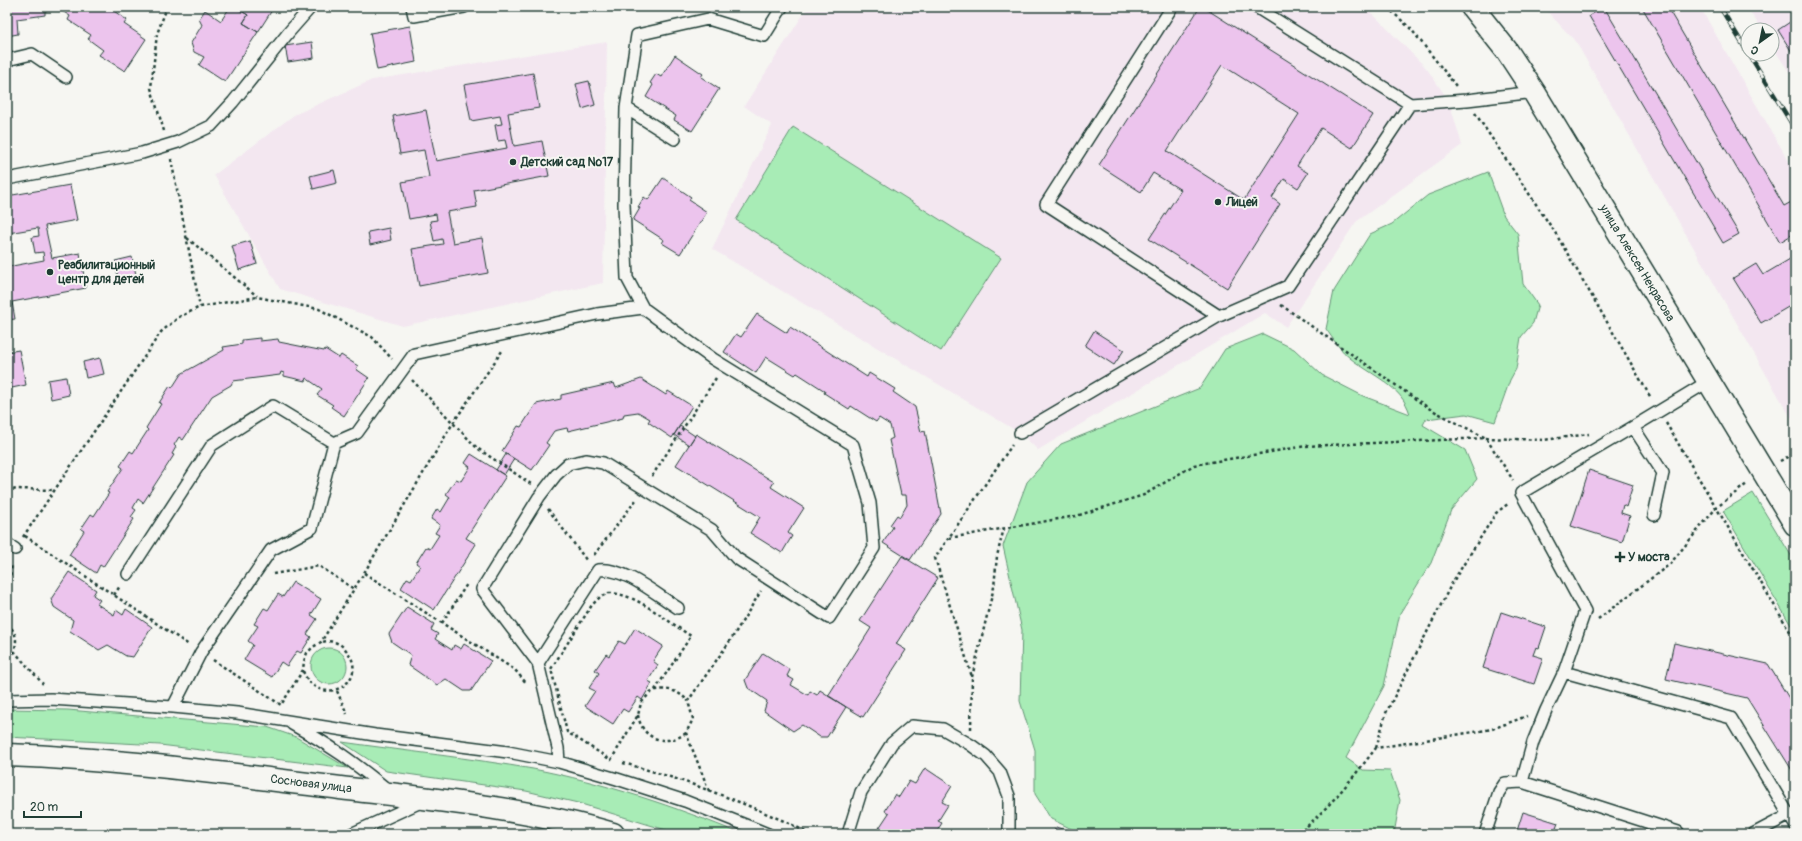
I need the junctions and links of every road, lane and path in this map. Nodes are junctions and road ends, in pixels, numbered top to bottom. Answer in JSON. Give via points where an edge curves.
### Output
{"nodes":[{"id":1,"x":167,"y":7,"type":"edge"},
{"id":2,"x":311,"y":7,"type":"edge"},
{"id":3,"x":412,"y":7,"type":"edge"},
{"id":4,"x":464,"y":7,"type":"edge"},
{"id":5,"x":782,"y":7,"type":"edge"},
{"id":6,"x":1172,"y":7,"type":"edge"},
{"id":7,"x":1256,"y":7,"type":"edge"},
{"id":8,"x":1387,"y":7,"type":"edge"},
{"id":9,"x":1472,"y":7,"type":"edge"},
{"id":10,"x":7,"y":60,"type":"edge"},
{"id":11,"x":66,"y":78,"type":"dead end"},
{"id":12,"x":1534,"y":92,"type":"junction"},
{"id":13,"x":1467,"y":100,"type":"junction"},
{"id":14,"x":1410,"y":104,"type":"junction"},
{"id":15,"x":626,"y":108,"type":"junction"},
{"id":16,"x":675,"y":139,"type":"dead end"},
{"id":17,"x":168,"y":145,"type":"junction"},
{"id":18,"x":7,"y":179,"type":"edge"},
{"id":19,"x":186,"y":237,"type":"junction"},
{"id":20,"x":1267,"y":295,"type":"junction"},
{"id":21,"x":257,"y":297,"type":"junction"},
{"id":22,"x":200,"y":307,"type":"junction"},
{"id":23,"x":643,"y":308,"type":"junction"},
{"id":24,"x":1219,"y":316,"type":"junction"},
{"id":25,"x":514,"y":332,"type":"junction"},
{"id":26,"x":402,"y":370,"type":"junction"},
{"id":27,"x":1709,"y":381,"type":"junction"},
{"id":28,"x":1659,"y":412,"type":"junction"},
{"id":29,"x":452,"y":423,"type":"junction"},
{"id":30,"x":1633,"y":427,"type":"junction"},
{"id":31,"x":1020,"y":433,"type":"joint"},
{"id":32,"x":1593,"y":434,"type":"dead end"},
{"id":33,"x":1486,"y":438,"type":"junction"},
{"id":34,"x":334,"y":443,"type":"junction"},
{"id":35,"x":1795,"y":453,"type":"edge"},
{"id":36,"x":1763,"y":471,"type":"junction"},
{"id":37,"x":54,"y":490,"type":"junction"},
{"id":38,"x":527,"y":490,"type":"dead end"},
{"id":39,"x":7,"y":491,"type":"edge"},
{"id":40,"x":1521,"y":494,"type":"junction"},
{"id":41,"x":1716,"y":508,"type":"junction"},
{"id":42,"x":1654,"y":515,"type":"dead end"},
{"id":43,"x":1795,"y":524,"type":"edge"},
{"id":44,"x":1004,"y":528,"type":"junction"},
{"id":45,"x":24,"y":536,"type":"junction"},
{"id":46,"x":949,"y":538,"type":"junction"},
{"id":47,"x":11,"y":546,"type":"edge"},
{"id":48,"x":364,"y":573,"type":"junction"},
{"id":49,"x":128,"y":574,"type":"dead end"},
{"id":50,"x":272,"y":574,"type":"dead end"},
{"id":51,"x":768,"y":579,"type":"junction"},
{"id":52,"x":468,"y":583,"type":"dead end"},
{"id":53,"x":354,"y":589,"type":"junction"},
{"id":54,"x":7,"y":599,"type":"edge"},
{"id":55,"x":678,"y":608,"type":"dead end"},
{"id":56,"x":442,"y":623,"type":"junction"},
{"id":57,"x":7,"y":624,"type":"edge"},
{"id":58,"x":1576,"y":636,"type":"junction"},
{"id":59,"x":1795,"y":640,"type":"edge"},
{"id":60,"x":321,"y":642,"type":"junction"},
{"id":61,"x":14,"y":651,"type":"junction"},
{"id":62,"x":201,"y":652,"type":"junction"},
{"id":63,"x":7,"y":658,"type":"edge"},
{"id":64,"x":538,"y":662,"type":"junction"},
{"id":65,"x":303,"y":670,"type":"junction"},
{"id":66,"x":1564,"y":672,"type":"junction"},
{"id":67,"x":972,"y":678,"type":"junction"},
{"id":68,"x":44,"y":684,"type":"dead end"},
{"id":69,"x":529,"y":687,"type":"dead end"},
{"id":70,"x":655,"y":690,"type":"junction"},
{"id":71,"x":337,"y":691,"type":"junction"},
{"id":72,"x":7,"y":700,"type":"edge"},
{"id":73,"x":688,"y":701,"type":"junction"},
{"id":74,"x":174,"y":707,"type":"junction"},
{"id":75,"x":1546,"y":710,"type":"junction"},
{"id":76,"x":347,"y":714,"type":"dead end"},
{"id":77,"x":638,"y":715,"type":"junction"},
{"id":78,"x":284,"y":720,"type":"junction"},
{"id":79,"x":686,"y":733,"type":"junction"},
{"id":80,"x":971,"y":745,"type":"junction"},
{"id":81,"x":1376,"y":748,"type":"junction"},
{"id":82,"x":7,"y":755,"type":"edge"},
{"id":83,"x":559,"y":762,"type":"junction"},
{"id":84,"x":1522,"y":782,"type":"junction"},
{"id":85,"x":709,"y":791,"type":"dead end"},
{"id":86,"x":393,"y":794,"type":"junction"},
{"id":87,"x":427,"y":799,"type":"junction"},
{"id":88,"x":1789,"y":815,"type":"junction"},
{"id":89,"x":1795,"y":825,"type":"edge"},
{"id":90,"x":7,"y":832,"type":"edge"},
{"id":91,"x":1680,"y":833,"type":"edge"},
{"id":92,"x":10,"y":834,"type":"edge"},
{"id":93,"x":351,"y":834,"type":"edge"},
{"id":94,"x":613,"y":834,"type":"edge"},
{"id":95,"x":768,"y":834,"type":"edge"},
{"id":96,"x":848,"y":834,"type":"edge"},
{"id":97,"x":1009,"y":834,"type":"edge"},
{"id":98,"x":1298,"y":834,"type":"edge"},
{"id":99,"x":1485,"y":834,"type":"edge"},
{"id":100,"x":1753,"y":834,"type":"edge"}],
"edges":[{"from":1,"to":17,"type":"path","via":[[157,34],[151,88]]},
{"from":2,"to":17,"type":"lane","via":[[211,126]]},
{"from":3,"to":4,"type":"lane","via":[[414,16]]},
{"from":5,"to":15,"type":"lane","via":[[764,36],[708,19],[637,35]]},
{"from":6,"to":24,"type":"lane","via":[[1046,204]]},
{"from":7,"to":14,"type":"lane"},
{"from":8,"to":13,"type":"path","via":[[1411,29]]},
{"from":9,"to":12,"type":"street","name":"улица Алексея Некрасова","via":[[1507,51]]},
{"from":10,"to":11,"type":"lane","via":[[32,54]]},
{"from":12,"to":13,"type":"lane"},
{"from":12,"to":27,"type":"street","name":"улица Алексея Некрасова"},
{"from":13,"to":14,"type":"lane"},
{"from":13,"to":28,"type":"path","via":[[1556,234]]},
{"from":14,"to":20,"type":"lane","via":[[1288,286]]},
{"from":15,"to":16,"type":"lane"},
{"from":15,"to":23,"type":"lane","via":[[624,204],[627,278]]},
{"from":17,"to":18,"type":"lane","via":[[142,153]]},
{"from":17,"to":19,"type":"path"},
{"from":19,"to":21,"type":"path"},
{"from":19,"to":22,"type":"path"},
{"from":20,"to":24,"type":"lane"},
{"from":20,"to":33,"type":"path","via":[[1430,409]]},
{"from":21,"to":22,"type":"path"},
{"from":21,"to":26,"type":"path","via":[[319,309],[372,336]]},
{"from":22,"to":37,"type":"path","via":[[179,318],[161,332]]},
{"from":23,"to":25,"type":"lane","via":[[597,314]]},
{"from":23,"to":51,"type":"lane","via":[[713,359],[853,445],[870,503],[874,548],[829,618]]},
{"from":24,"to":31,"type":"lane"},
{"from":25,"to":26,"type":"lane","via":[[414,354]]},
{"from":25,"to":29,"type":"path"},
{"from":26,"to":29,"type":"path"},
{"from":26,"to":34,"type":"lane","via":[[357,433]]},
{"from":27,"to":28,"type":"lane"},
{"from":27,"to":36,"type":"street","name":"улица Алексея Некрасова"},
{"from":28,"to":30,"type":"lane"},
{"from":28,"to":41,"type":"path"},
{"from":29,"to":38,"type":"path","via":[[477,448],[531,483]]},
{"from":29,"to":48,"type":"path"},
{"from":30,"to":40,"type":"lane"},
{"from":30,"to":42,"type":"lane","via":[[1663,473]]},
{"from":31,"to":46,"type":"path"},
{"from":32,"to":33,"type":"path","via":[[1544,440]]},
{"from":33,"to":40,"type":"path"},
{"from":33,"to":44,"type":"path","via":[[1306,446],[1194,465],[1144,495],[1076,516]]},
{"from":34,"to":49,"type":"lane","via":[[273,406],[212,445]]},
{"from":34,"to":62,"type":"lane","via":[[312,528],[271,550]]},
{"from":35,"to":36,"type":"path"},
{"from":36,"to":41,"type":"path"},
{"from":36,"to":43,"type":"street","name":"улица Алексея Некрасова"},
{"from":37,"to":39,"type":"path"},
{"from":37,"to":45,"type":"path"},
{"from":40,"to":58,"type":"lane","via":[[1585,610]]},
{"from":40,"to":81,"type":"path","via":[[1496,513],[1452,583],[1386,713]]},
{"from":41,"to":58,"type":"path","via":[[1670,564]]},
{"from":41,"to":59,"type":"path"},
{"from":44,"to":46,"type":"path"},
{"from":44,"to":67,"type":"path","via":[[992,594]]},
{"from":45,"to":47,"type":"path"},
{"from":45,"to":62,"type":"path"},
{"from":46,"to":67,"type":"path","via":[[936,558]]},
{"from":47,"to":54,"type":"path"},
{"from":48,"to":53,"type":"path"},
{"from":48,"to":56,"type":"path"},
{"from":50,"to":53,"type":"path","via":[[319,566]]},
{"from":51,"to":64,"type":"lane","via":[[736,558],[712,530],[603,463],[586,460],[568,464],[539,497],[482,589]]},
{"from":51,"to":73,"type":"path","via":[[756,602]]},
{"from":52,"to":56,"type":"path"},
{"from":53,"to":60,"type":"path"},
{"from":55,"to":64,"type":"lane","via":[[621,573],[606,568],[598,570]]},
{"from":56,"to":69,"type":"path","via":[[515,670]]},
{"from":57,"to":61,"type":"path","via":[[16,637]]},
{"from":58,"to":66,"type":"lane"},
{"from":60,"to":65,"type":"path","via":[[307,653]]},
{"from":60,"to":71,"type":"path","via":[[333,642],[342,646],[353,662],[352,676]]},
{"from":61,"to":63,"type":"path"},
{"from":61,"to":68,"type":"path"},
{"from":62,"to":65,"type":"path","via":[[281,705]]},
{"from":62,"to":74,"type":"lane"},
{"from":64,"to":83,"type":"lane"},
{"from":65,"to":71,"type":"path","via":[[307,679],[322,690]]},
{"from":66,"to":75,"type":"lane"},
{"from":66,"to":88,"type":"lane","via":[[1731,718]]},
{"from":67,"to":80,"type":"path"},
{"from":70,"to":73,"type":"path","via":[[675,690]]},
{"from":70,"to":77,"type":"path","via":[[641,703]]},
{"from":70,"to":77,"type":"path","via":[[690,636],[635,600],[619,593],[609,593],[600,597],[592,605],[552,669],[567,732],[611,760]]},
{"from":71,"to":76,"type":"path"},
{"from":72,"to":74,"type":"lane","via":[[51,699]]},
{"from":73,"to":79,"type":"path","via":[[693,719]]},
{"from":74,"to":78,"type":"lane"},
{"from":75,"to":81,"type":"path","via":[[1492,729]]},
{"from":75,"to":84,"type":"lane","via":[[1533,742]]},
{"from":77,"to":79,"type":"path","via":[[642,729],[656,739],[672,740]]},
{"from":78,"to":83,"type":"lane","via":[[508,752]]},
{"from":78,"to":86,"type":"lane","via":[[338,751]]},
{"from":79,"to":85,"type":"path"},
{"from":80,"to":96,"type":"lane","via":[[943,728],[912,726],[892,743],[862,792]]},
{"from":80,"to":97,"type":"lane","via":[[986,756],[1000,772],[1009,796]]},
{"from":81,"to":98,"type":"path","via":[[1321,815]]},
{"from":82,"to":86,"type":"street","name":"Сосновая улица","via":[[68,757],[170,766]]},
{"from":83,"to":95,"type":"lane","via":[[685,801]]},
{"from":84,"to":91,"type":"lane"},
{"from":84,"to":99,"type":"lane","via":[[1505,782],[1499,792]]},
{"from":86,"to":87,"type":"street","name":"Сосновая улица"},
{"from":87,"to":93,"type":"lane"},
{"from":87,"to":94,"type":"street","name":"Сосновая улица","via":[[539,816]]},
{"from":88,"to":89,"type":"lane"},
{"from":88,"to":100,"type":"lane"},
{"from":90,"to":92,"type":"path"}]}
